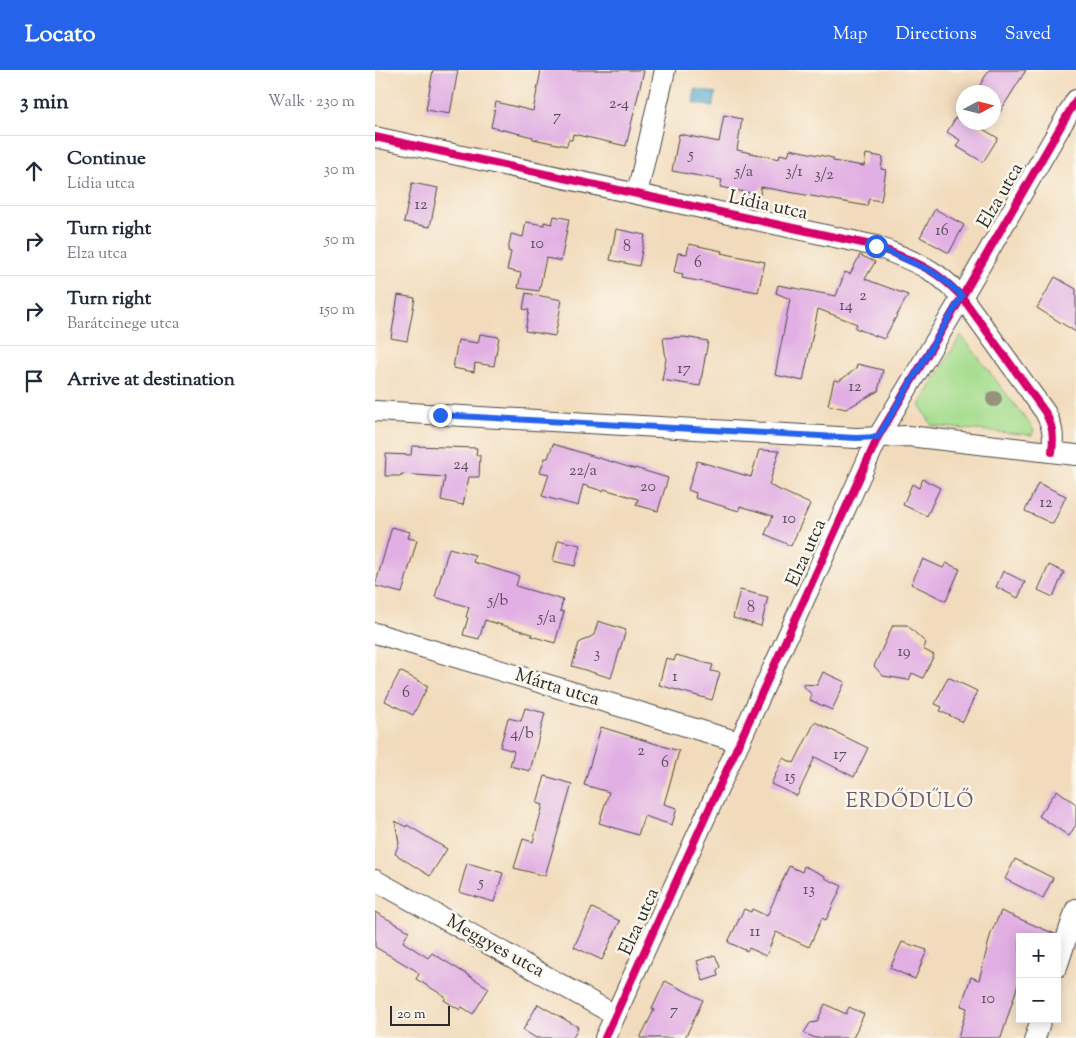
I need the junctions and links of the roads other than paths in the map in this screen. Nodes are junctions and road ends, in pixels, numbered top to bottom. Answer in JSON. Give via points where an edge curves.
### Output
{"nodes":[{"id":1,"x":665,"y":70,"type":"edge"},
{"id":2,"x":1076,"y":100,"type":"edge"},
{"id":3,"x":375,"y":137,"type":"edge"},
{"id":4,"x":637,"y":194,"type":"junction"},
{"id":5,"x":962,"y":296,"type":"junction"},
{"id":6,"x":375,"y":411,"type":"edge"},
{"id":7,"x":878,"y":437,"type":"junction"},
{"id":8,"x":1052,"y":452,"type":"junction"},
{"id":9,"x":1076,"y":456,"type":"edge"},
{"id":10,"x":375,"y":633,"type":"edge"},
{"id":11,"x":739,"y":742,"type":"junction"},
{"id":12,"x":375,"y":880,"type":"edge"},
{"id":13,"x":1076,"y":909,"type":"edge"},
{"id":14,"x":1061,"y":955,"type":"edge"},
{"id":15,"x":615,"y":1015,"type":"junction"},
{"id":16,"x":1040,"y":1023,"type":"edge"},
{"id":17,"x":605,"y":1038,"type":"edge"},
{"id":18,"x":1035,"y":1038,"type":"edge"}],
"edges":[{"from":1,"to":4,"type":"street"},
{"from":2,"to":5,"type":"street","name":"Elza utca"},
{"from":3,"to":4,"type":"street","name":"Lídia utca"},
{"from":4,"to":5,"type":"street","name":"Lídia utca","via":[[876,246],[931,271]]},
{"from":5,"to":7,"type":"street","name":"Elza utca"},
{"from":5,"to":8,"type":"street","name":"Lídia utca","via":[[1045,412],[1052,425]]},
{"from":6,"to":7,"type":"street"},
{"from":7,"to":8,"type":"street","via":[[908,436]]},
{"from":7,"to":11,"type":"street","name":"Elza utca"},
{"from":8,"to":9,"type":"street"},
{"from":10,"to":11,"type":"street","name":"Márta utca"},
{"from":11,"to":15,"type":"street","name":"Elza utca"},
{"from":12,"to":15,"type":"street","name":"Meggyes utca"},
{"from":13,"to":14,"type":"street"},
{"from":15,"to":17,"type":"street","name":"Elza utca"},
{"from":16,"to":18,"type":"street"}]}
